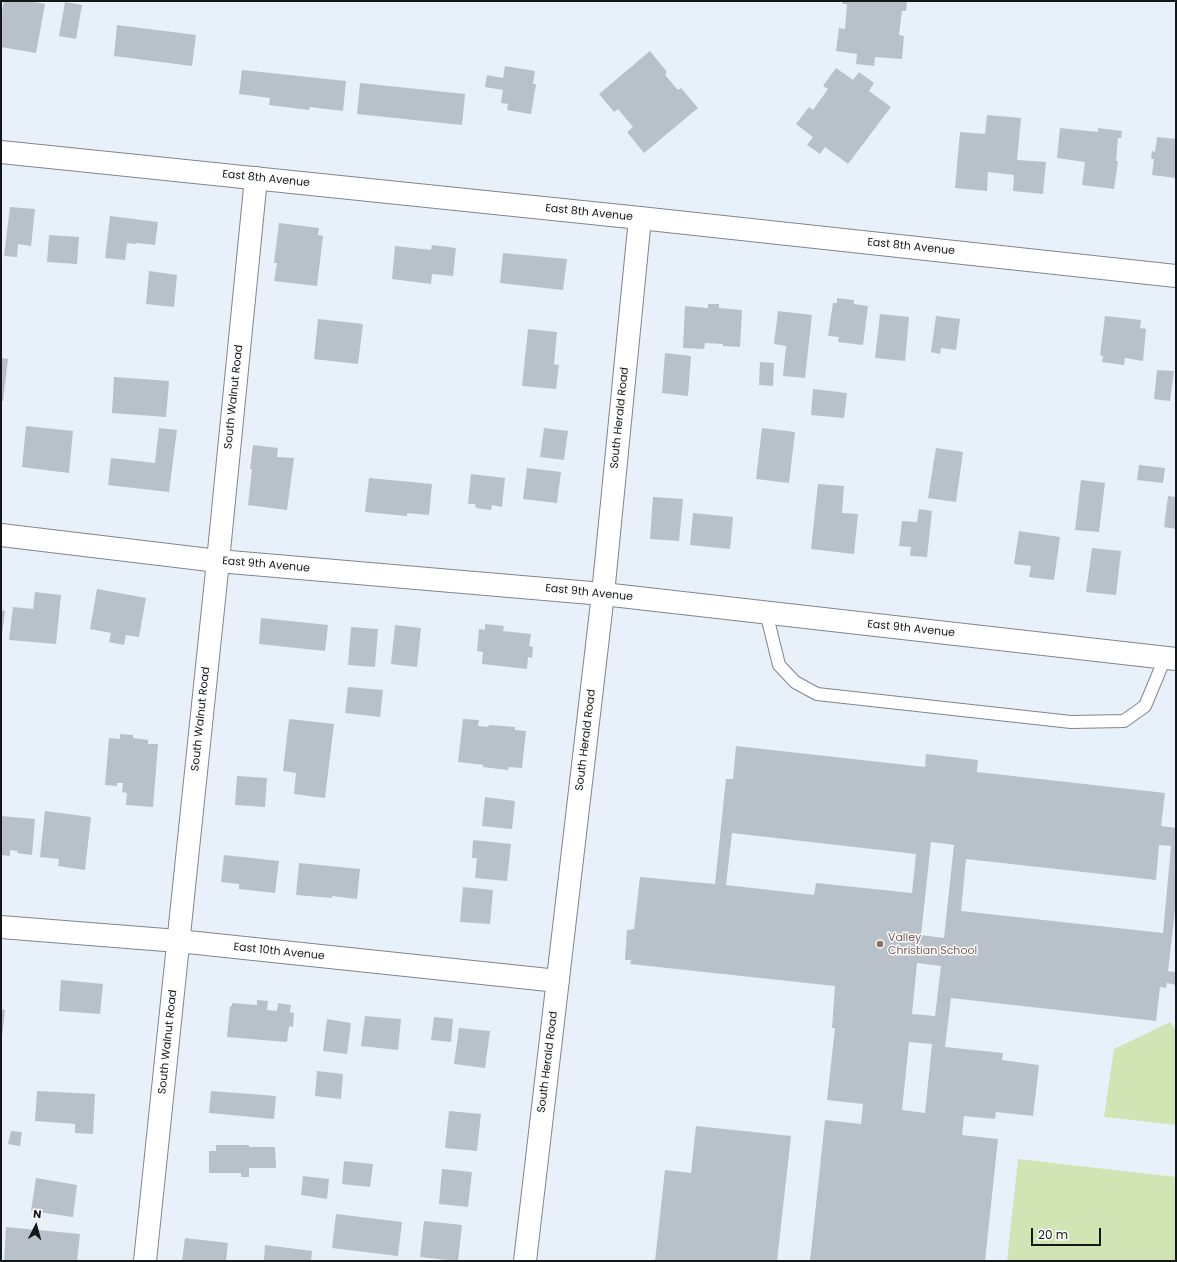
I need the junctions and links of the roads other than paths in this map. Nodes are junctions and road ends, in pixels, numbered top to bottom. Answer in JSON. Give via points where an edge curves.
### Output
{"nodes":[{"id":1,"x":1,"y":152,"type":"edge"},
{"id":2,"x":256,"y":178,"type":"junction"},
{"id":3,"x":640,"y":218,"type":"junction"},
{"id":4,"x":1176,"y":276,"type":"edge"},
{"id":5,"x":1,"y":535,"type":"edge"},
{"id":6,"x":218,"y":561,"type":"junction"},
{"id":7,"x":603,"y":594,"type":"junction"},
{"id":8,"x":766,"y":612,"type":"junction"},
{"id":9,"x":1170,"y":658,"type":"edge"},
{"id":10,"x":1,"y":927,"type":"edge"},
{"id":11,"x":178,"y":941,"type":"junction"},
{"id":12,"x":558,"y":981,"type":"junction"},
{"id":13,"x":144,"y":1261,"type":"edge"},
{"id":14,"x":525,"y":1261,"type":"edge"}],
"edges":[{"from":1,"to":2,"type":"street","name":"East 8th Avenue"},
{"from":2,"to":3,"type":"street","name":"East 8th Avenue"},
{"from":2,"to":6,"type":"street","name":"South Walnut Road"},
{"from":3,"to":4,"type":"street","name":"East 8th Avenue"},
{"from":3,"to":7,"type":"street","name":"South Herald Road"},
{"from":5,"to":6,"type":"street","name":"East 9th Avenue"},
{"from":6,"to":7,"type":"street","name":"East 9th Avenue"},
{"from":6,"to":11,"type":"street","name":"South Walnut Road"},
{"from":7,"to":8,"type":"street","name":"East 9th Avenue"},
{"from":7,"to":12,"type":"street","name":"South Herald Road"},
{"from":8,"to":9,"type":"street","name":"East 9th Avenue"},
{"from":8,"to":9,"type":"lane","via":[[780,665],[795,682],[817,694],[825,695],[1071,722],[1124,721],[1145,706]]},
{"from":10,"to":11,"type":"street","name":"East 10th Avenue"},
{"from":11,"to":12,"type":"street","name":"East 10th Avenue"},
{"from":11,"to":13,"type":"street","name":"South Walnut Road"},
{"from":12,"to":14,"type":"street","name":"South Herald Road"}]}
